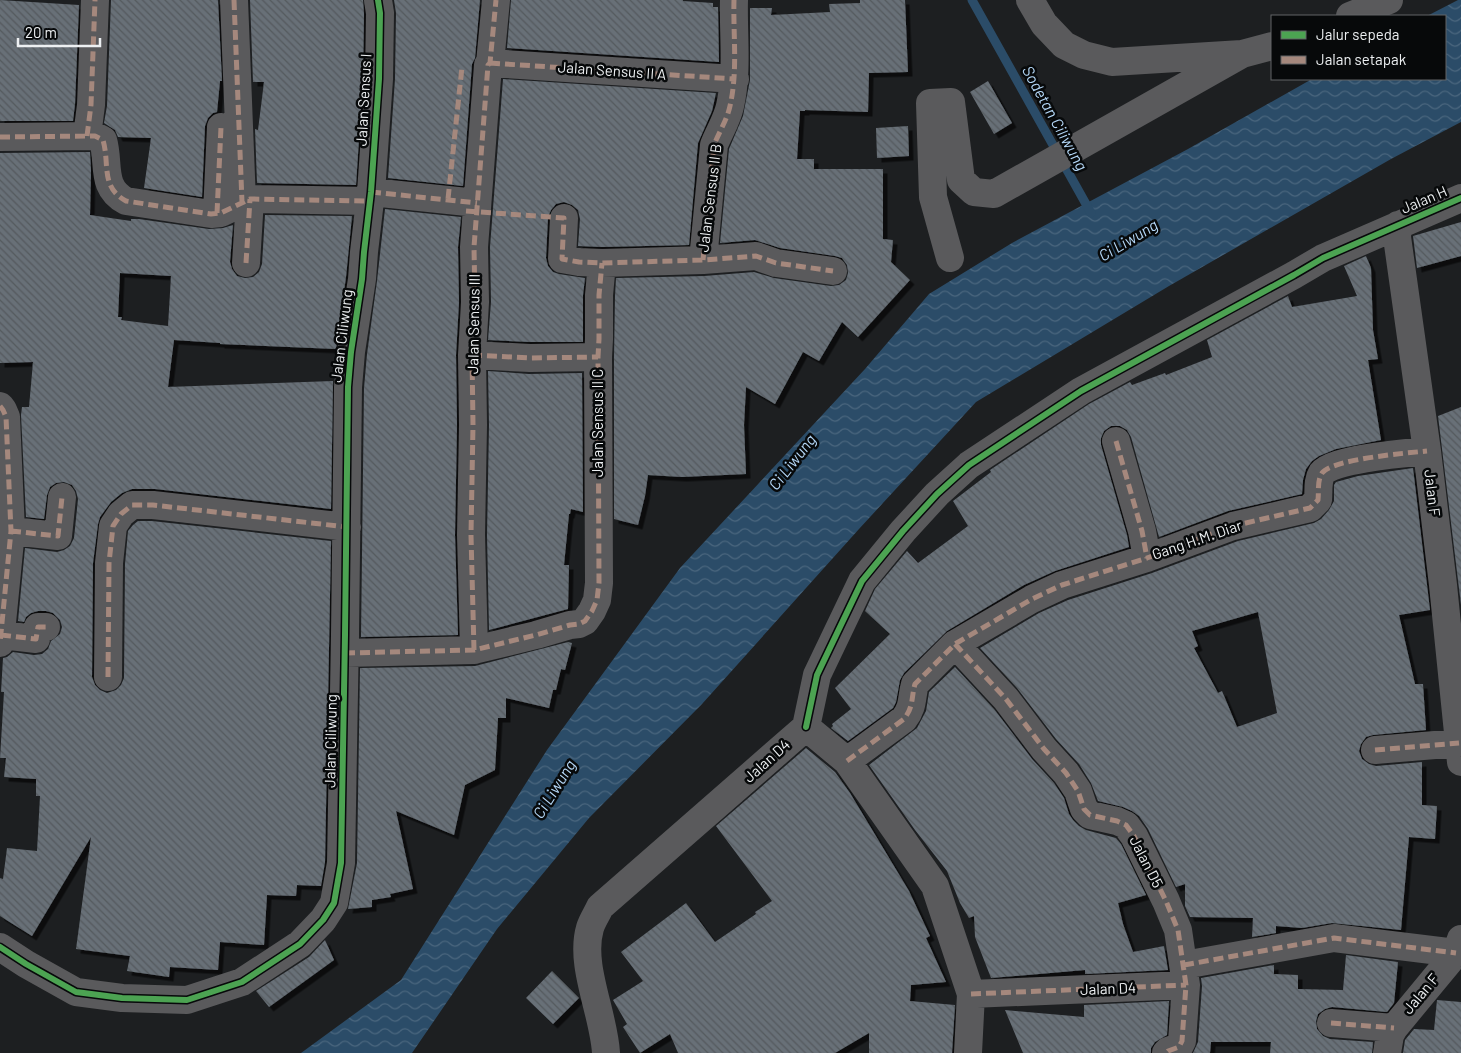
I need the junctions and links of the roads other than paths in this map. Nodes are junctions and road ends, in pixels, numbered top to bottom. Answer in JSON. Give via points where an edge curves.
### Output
{"nodes":[{"id":1,"x":95,"y":0,"type":"edge"},
{"id":2,"x":234,"y":0,"type":"edge"},
{"id":3,"x":378,"y":0,"type":"edge"},
{"id":4,"x":496,"y":0,"type":"edge"},
{"id":5,"x":734,"y":0,"type":"edge"},
{"id":6,"x":1030,"y":0,"type":"edge"},
{"id":7,"x":1389,"y":0,"type":"edge"},
{"id":8,"x":1352,"y":15,"type":"edge"},
{"id":9,"x":1271,"y":46,"type":"edge"},
{"id":10,"x":1242,"y":54,"type":"junction"},
{"id":11,"x":490,"y":63,"type":"junction"},
{"id":12,"x":734,"y":79,"type":"junction"},
{"id":13,"x":221,"y":127,"type":"dead end"},
{"id":14,"x":0,"y":137,"type":"edge"},
{"id":15,"x":95,"y":138,"type":"junction"},
{"id":16,"x":371,"y":196,"type":"junction"},
{"id":17,"x":1461,"y":198,"type":"edge"},
{"id":18,"x":246,"y":200,"type":"junction"},
{"id":19,"x":477,"y":203,"type":"junction"},
{"id":20,"x":217,"y":213,"type":"junction"},
{"id":21,"x":564,"y":218,"type":"dead end"},
{"id":22,"x":1398,"y":225,"type":"junction"},
{"id":23,"x":950,"y":258,"type":"dead end"},
{"id":24,"x":703,"y":260,"type":"junction"},
{"id":25,"x":246,"y":263,"type":"dead end"},
{"id":26,"x":602,"y":263,"type":"junction"},
{"id":27,"x":833,"y":271,"type":"dead end"},
{"id":28,"x":472,"y":355,"type":"junction"},
{"id":29,"x":598,"y":357,"type":"junction"},
{"id":30,"x":0,"y":406,"type":"edge"},
{"id":31,"x":1116,"y":441,"type":"dead end"},
{"id":32,"x":1427,"y":451,"type":"junction"},
{"id":33,"x":62,"y":497,"type":"dead end"},
{"id":34,"x":347,"y":527,"type":"junction"},
{"id":35,"x":11,"y":531,"type":"junction"},
{"id":36,"x":1147,"y":558,"type":"junction"},
{"id":37,"x":1452,"y":584,"type":"edge"},
{"id":38,"x":3,"y":588,"type":"edge"},
{"id":39,"x":46,"y":627,"type":"dead end"},
{"id":40,"x":0,"y":639,"type":"edge"},
{"id":41,"x":955,"y":644,"type":"junction"},
{"id":42,"x":474,"y":650,"type":"junction"},
{"id":43,"x":345,"y":653,"type":"junction"},
{"id":44,"x":108,"y":677,"type":"dead end"},
{"id":45,"x":806,"y":726,"type":"junction"},
{"id":46,"x":1375,"y":750,"type":"dead end"},
{"id":47,"x":1460,"y":752,"type":"edge"},
{"id":48,"x":847,"y":761,"type":"junction"},
{"id":49,"x":1458,"y":946,"type":"edge"},
{"id":50,"x":0,"y":947,"type":"edge"},
{"id":51,"x":1185,"y":976,"type":"junction"},
{"id":52,"x":971,"y":994,"type":"junction"},
{"id":53,"x":1331,"y":1022,"type":"dead end"},
{"id":54,"x":1391,"y":1040,"type":"edge"},
{"id":55,"x":606,"y":1053,"type":"edge"},
{"id":56,"x":968,"y":1053,"type":"edge"},
{"id":57,"x":1166,"y":1053,"type":"edge"}],
"edges":[{"from":1,"to":15,"type":"street","via":[[91,106]]},
{"from":2,"to":18,"type":"street"},
{"from":3,"to":16,"type":"street","name":"Jalan Sensus I","via":[[379,79]]},
{"from":4,"to":11,"type":"street","name":"Jalan Sensus III"},
{"from":5,"to":12,"type":"street","name":"Jalan Sensus II B"},
{"from":6,"to":10,"type":"street","via":[[1044,24],[1064,45],[1093,58],[1112,62]]},
{"from":7,"to":8,"type":"street"},
{"from":9,"to":10,"type":"street"},
{"from":10,"to":23,"type":"street","via":[[994,194],[974,192],[961,180],[951,102],[930,103],[933,197]]},
{"from":11,"to":12,"type":"street","name":"Jalan Sensus II A"},
{"from":11,"to":19,"type":"street","name":"Jalan Sensus III"},
{"from":12,"to":24,"type":"street","name":"Jalan Sensus II B","via":[[730,106],[714,145]]},
{"from":13,"to":20,"type":"street"},
{"from":14,"to":15,"type":"street"},
{"from":15,"to":20,"type":"street","via":[[107,151],[108,182],[120,198]]},
{"from":16,"to":18,"type":"street"},
{"from":16,"to":19,"type":"street"},
{"from":16,"to":34,"type":"street","name":"Jalan Ciliwung","via":[[350,369]]},
{"from":17,"to":22,"type":"street","name":"Jalan H"},
{"from":18,"to":20,"type":"street"},
{"from":18,"to":25,"type":"street"},
{"from":19,"to":28,"type":"street","name":"Jalan Sensus III"},
{"from":21,"to":26,"type":"street","via":[[562,259]]},
{"from":22,"to":32,"type":"street","name":"Jalan F","via":[[1397,237]]},
{"from":22,"to":45,"type":"street","name":"Jalan H","via":[[1323,258],[1081,391],[969,465],[937,494],[862,581],[817,675]]},
{"from":24,"to":26,"type":"street"},
{"from":24,"to":27,"type":"street","via":[[756,256],[776,263]]},
{"from":26,"to":29,"type":"street","name":"Jalan Sensus II C"},
{"from":28,"to":29,"type":"street"},
{"from":28,"to":42,"type":"street","name":"Jalan Sensus III"},
{"from":29,"to":42,"type":"street","name":"Jalan Sensus II C","via":[[599,583],[592,611],[579,624]]},
{"from":30,"to":35,"type":"street","via":[[6,417]]},
{"from":31,"to":36,"type":"street"},
{"from":32,"to":36,"type":"street","name":"Gang H.M. Diar","via":[[1384,455],[1327,468],[1319,482],[1318,500],[1310,508],[1233,526]]},
{"from":32,"to":37,"type":"street","name":"Jalan F"},
{"from":33,"to":35,"type":"street","via":[[58,536]]},
{"from":34,"to":43,"type":"street","name":"Jalan Ciliwung"},
{"from":34,"to":44,"type":"street","via":[[132,505],[113,526],[109,563]]},
{"from":35,"to":38,"type":"street"},
{"from":36,"to":41,"type":"street","name":"Gang H.M. Diar","via":[[1062,586]]},
{"from":37,"to":47,"type":"street","name":"Jalan F"},
{"from":38,"to":40,"type":"street"},
{"from":39,"to":40,"type":"street","via":[[38,627],[36,639]]},
{"from":41,"to":48,"type":"street","name":"Gang H.M. Diar","via":[[915,684],[914,699],[904,719]]},
{"from":41,"to":51,"type":"street","name":"Jalan D5","via":[[1006,699],[1066,773],[1078,791],[1084,809],[1090,815],[1126,824],[1178,930]]},
{"from":42,"to":43,"type":"street","name":"Jalan Sensus II C"},
{"from":43,"to":50,"type":"street","name":"Jalan Ciliwung","via":[[341,863],[334,903],[300,944],[242,982],[187,1000],[122,998],[76,992]]},
{"from":45,"to":48,"type":"street"},
{"from":45,"to":55,"type":"street","name":"Jalan D4","via":[[600,908],[590,927],[587,944]]},
{"from":46,"to":47,"type":"street"},
{"from":48,"to":52,"type":"street","via":[[935,886]]},
{"from":49,"to":51,"type":"street","name":"Jalan D4","via":[[1334,938]]},
{"from":49,"to":54,"type":"street","name":"Jalan F"},
{"from":51,"to":52,"type":"street","name":"Jalan D4"},
{"from":51,"to":57,"type":"street","name":"Jalan D5","via":[[1182,1044]]},
{"from":52,"to":56,"type":"street"},
{"from":53,"to":54,"type":"street"}]}
